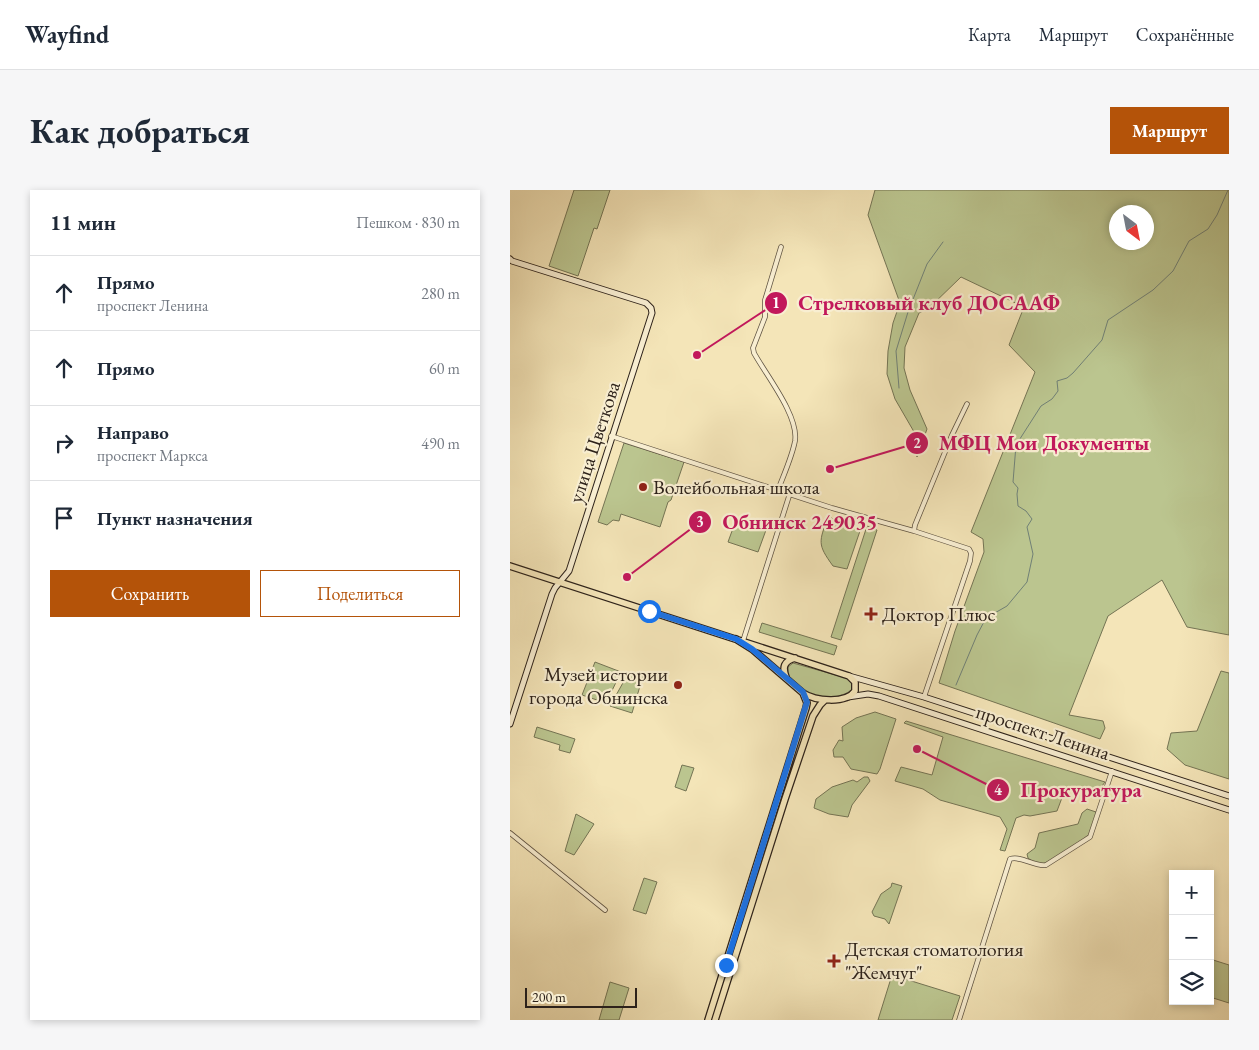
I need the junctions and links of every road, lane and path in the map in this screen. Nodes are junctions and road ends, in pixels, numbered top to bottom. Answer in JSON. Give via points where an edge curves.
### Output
{"nodes":[{"id":1,"x":781,"y":247,"type":"dead end"},
{"id":2,"x":511,"y":260,"type":"edge"},
{"id":3,"x":967,"y":404,"type":"dead end"},
{"id":4,"x":611,"y":436,"type":"junction"},
{"id":5,"x":778,"y":490,"type":"junction"},
{"id":6,"x":790,"y":494,"type":"junction"},
{"id":7,"x":914,"y":531,"type":"junction"},
{"id":8,"x":510,"y":566,"type":"edge"},
{"id":9,"x":560,"y":582,"type":"junction"},
{"id":10,"x":736,"y":639,"type":"junction"},
{"id":11,"x":743,"y":641,"type":"junction"},
{"id":12,"x":795,"y":658,"type":"junction"},
{"id":13,"x":849,"y":676,"type":"junction"},
{"id":14,"x":787,"y":679,"type":"junction"},
{"id":15,"x":803,"y":692,"type":"junction"},
{"id":16,"x":924,"y":697,"type":"junction"},
{"id":17,"x":847,"y":698,"type":"junction"},
{"id":18,"x":827,"y":699,"type":"junction"},
{"id":19,"x":805,"y":713,"type":"junction"},
{"id":20,"x":813,"y":716,"type":"junction"},
{"id":21,"x":510,"y":724,"type":"edge"},
{"id":22,"x":1116,"y":759,"type":"junction"},
{"id":23,"x":1112,"y":771,"type":"junction"},
{"id":24,"x":1229,"y":796,"type":"edge"},
{"id":25,"x":1229,"y":803,"type":"edge"},
{"id":26,"x":1229,"y":809,"type":"edge"},
{"id":27,"x":510,"y":833,"type":"edge"},
{"id":28,"x":605,"y":910,"type":"dead end"},
{"id":29,"x":708,"y":1020,"type":"edge"},
{"id":30,"x":715,"y":1020,"type":"edge"},
{"id":31,"x":959,"y":1020,"type":"edge"}],
"edges":[{"from":1,"to":5,"type":"street","via":[[764,300],[765,317],[753,348],[788,410],[795,440]]},
{"from":2,"to":4,"type":"main road","name":"улица Цветкова","via":[[646,303],[651,308]]},
{"from":3,"to":7,"type":"street"},
{"from":4,"to":5,"type":"street"},
{"from":4,"to":9,"type":"main road","name":"улица Цветкова","via":[[569,571]]},
{"from":5,"to":6,"type":"street"},
{"from":6,"to":7,"type":"street"},
{"from":6,"to":11,"type":"street"},
{"from":7,"to":16,"type":"street","via":[[963,547],[971,553]]},
{"from":8,"to":9,"type":"main road"},
{"from":9,"to":10,"type":"main road"},
{"from":9,"to":21,"type":"main road","name":"улица Цветкова","via":[[552,594]]},
{"from":10,"to":11,"type":"main road"},
{"from":10,"to":14,"type":"main road"},
{"from":11,"to":12,"type":"main road"},
{"from":12,"to":13,"type":"main road"},
{"from":12,"to":14,"type":"main road","via":[[784,667]]},
{"from":13,"to":16,"type":"main road","name":"проспект Ленина"},
{"from":13,"to":17,"type":"main road","via":[[856,688]]},
{"from":14,"to":15,"type":"main road"},
{"from":15,"to":18,"type":"main road","via":[[816,699]]},
{"from":15,"to":19,"type":"main road","via":[[807,702]]},
{"from":16,"to":22,"type":"main road","name":"проспект Ленина"},
{"from":17,"to":18,"type":"main road"},
{"from":17,"to":23,"type":"main road","name":"проспект Ленина","via":[[879,696]]},
{"from":18,"to":20,"type":"main road"},
{"from":19,"to":20,"type":"main road"},
{"from":19,"to":29,"type":"main road"},
{"from":20,"to":30,"type":"main road"},
{"from":22,"to":23,"type":"main road"},
{"from":22,"to":24,"type":"main road","name":"проспект Ленина"},
{"from":23,"to":26,"type":"main road","name":"проспект Ленина"},
{"from":23,"to":31,"type":"street","via":[[1090,837],[1046,865],[1010,859]]},
{"from":25,"to":26,"type":"main road"},
{"from":27,"to":28,"type":"street"}]}
